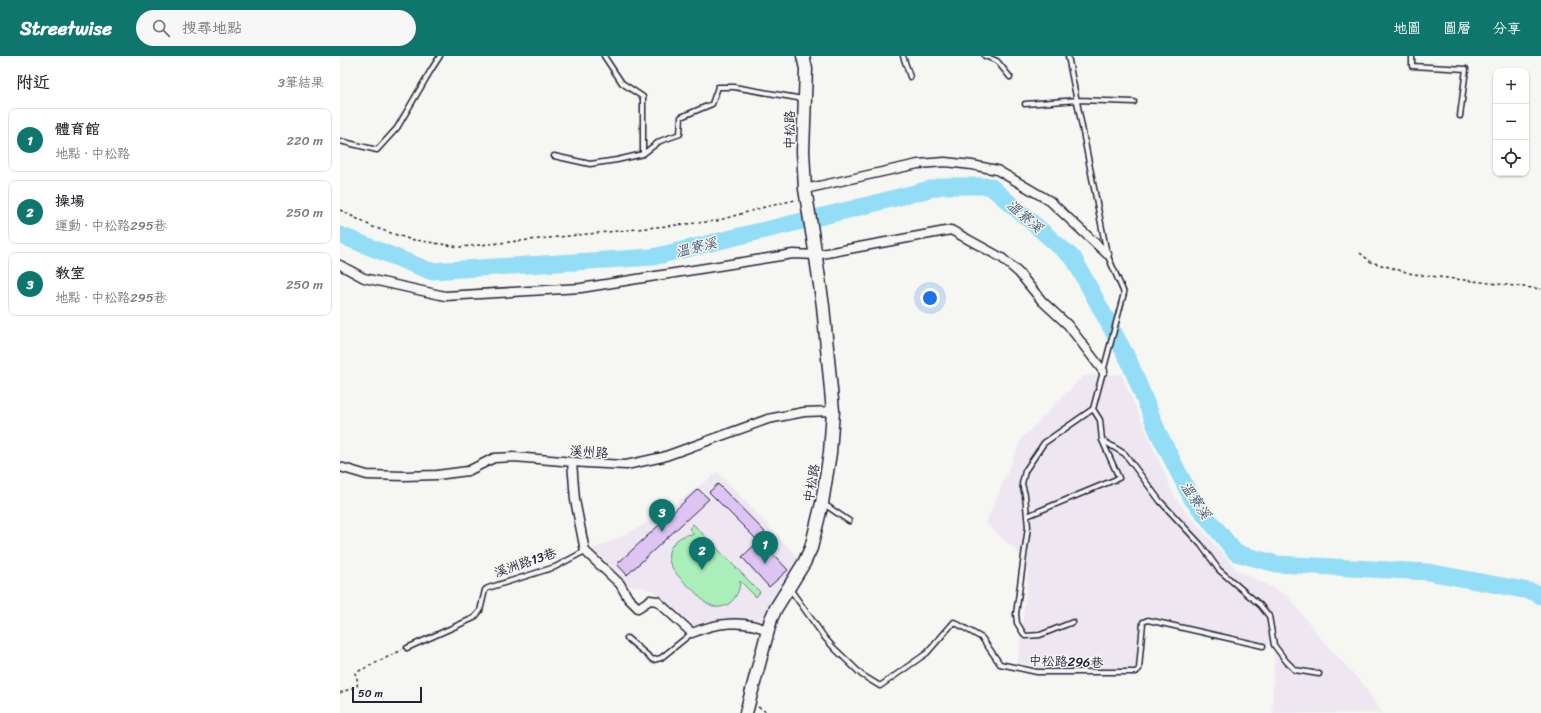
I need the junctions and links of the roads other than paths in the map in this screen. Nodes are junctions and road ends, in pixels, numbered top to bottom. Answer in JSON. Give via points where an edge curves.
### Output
{"nodes":[{"id":1,"x":440,"y":56,"type":"edge"},
{"id":2,"x":604,"y":56,"type":"edge"},
{"id":3,"x":803,"y":56,"type":"edge"},
{"id":4,"x":903,"y":56,"type":"edge"},
{"id":5,"x":985,"y":56,"type":"edge"},
{"id":6,"x":1068,"y":56,"type":"edge"},
{"id":7,"x":1412,"y":56,"type":"edge"},
{"id":8,"x":910,"y":77,"type":"dead end"},
{"id":9,"x":1010,"y":77,"type":"dead end"},
{"id":10,"x":804,"y":99,"type":"junction"},
{"id":11,"x":1078,"y":100,"type":"junction"},
{"id":12,"x":1134,"y":102,"type":"dead end"},
{"id":13,"x":1025,"y":104,"type":"dead end"},
{"id":14,"x":1460,"y":116,"type":"dead end"},
{"id":15,"x":340,"y":141,"type":"edge"},
{"id":16,"x":643,"y":154,"type":"junction"},
{"id":17,"x":554,"y":156,"type":"dead end"},
{"id":18,"x":806,"y":197,"type":"junction"},
{"id":19,"x":815,"y":250,"type":"junction"},
{"id":20,"x":1107,"y":254,"type":"junction"},
{"id":21,"x":340,"y":264,"type":"edge"},
{"id":22,"x":1103,"y":371,"type":"junction"},
{"id":23,"x":1093,"y":409,"type":"junction"},
{"id":24,"x":833,"y":410,"type":"junction"},
{"id":25,"x":1102,"y":440,"type":"junction"},
{"id":26,"x":572,"y":462,"type":"junction"},
{"id":27,"x":340,"y":467,"type":"edge"},
{"id":28,"x":822,"y":503,"type":"junction"},
{"id":29,"x":1027,"y":516,"type":"junction"},
{"id":30,"x":849,"y":521,"type":"dead end"},
{"id":31,"x":585,"y":551,"type":"junction"},
{"id":32,"x":789,"y":587,"type":"junction"},
{"id":33,"x":1073,"y":622,"type":"dead end"},
{"id":34,"x":767,"y":630,"type":"junction"},
{"id":35,"x":692,"y":633,"type":"junction"},
{"id":36,"x":627,"y":638,"type":"dead end"},
{"id":37,"x":1263,"y":646,"type":"dead end"},
{"id":38,"x":407,"y":648,"type":"road end"},
{"id":39,"x":1319,"y":674,"type":"dead end"},
{"id":40,"x":746,"y":713,"type":"edge"}],
"edges":[{"from":1,"to":15,"type":"lane","via":[[397,128],[377,150]]},
{"from":2,"to":16,"type":"lane","via":[[622,83],[643,97]]},
{"from":3,"to":10,"type":"street","name":"中松路","via":[[806,69]]},
{"from":4,"to":8,"type":"lane"},
{"from":5,"to":9,"type":"lane","via":[[997,61]]},
{"from":6,"to":11,"type":"lane"},
{"from":7,"to":14,"type":"lane","via":[[1412,66],[1466,69]]},
{"from":10,"to":16,"type":"lane","via":[[734,87],[718,87],[712,104],[681,117],[680,134],[660,142]]},
{"from":10,"to":18,"type":"street","name":"中松路","via":[[803,151]]},
{"from":11,"to":12,"type":"lane"},
{"from":11,"to":13,"type":"lane"},
{"from":11,"to":20,"type":"lane"},
{"from":16,"to":17,"type":"lane","via":[[590,164]]},
{"from":18,"to":19,"type":"street","name":"中松路"},
{"from":18,"to":20,"type":"street","via":[[918,164],[945,162],[972,165],[997,170],[1050,201]]},
{"from":19,"to":21,"type":"street","via":[[581,288],[445,296],[364,278]]},
{"from":19,"to":22,"type":"street","via":[[951,230],[1002,258],[1019,273],[1042,301],[1068,325]]},
{"from":19,"to":24,"type":"street","name":"中松路"},
{"from":20,"to":22,"type":"lane","via":[[1124,293]]},
{"from":22,"to":23,"type":"lane"},
{"from":23,"to":25,"type":"lane","via":[[1100,420]]},
{"from":23,"to":29,"type":"lane","via":[[1044,443],[1025,471],[1022,484]]},
{"from":24,"to":26,"type":"street","name":"溪州路","via":[[768,419],[663,457],[626,465]]},
{"from":24,"to":28,"type":"street","name":"中松路","via":[[830,453]]},
{"from":25,"to":29,"type":"lane","via":[[1119,478]]},
{"from":25,"to":39,"type":"lane","via":[[1124,454],[1160,501],[1202,545],[1219,570],[1260,605],[1269,616],[1274,645],[1286,661],[1295,670]]},
{"from":26,"to":27,"type":"street","name":"溪州路","via":[[514,457],[494,458],[468,471],[404,476],[367,475]]},
{"from":26,"to":31,"type":"street"},
{"from":28,"to":30,"type":"lane"},
{"from":28,"to":32,"type":"street","name":"中松路","via":[[811,548]]},
{"from":29,"to":33,"type":"lane","via":[[1028,527],[1016,614],[1018,623],[1025,636],[1040,635]]},
{"from":31,"to":35,"type":"street","via":[[620,584],[638,608],[650,600],[657,601]]},
{"from":31,"to":38,"type":"lane","name":"溪洲路13巷","via":[[555,567],[488,588],[485,590],[480,611],[474,618]]},
{"from":32,"to":34,"type":"street","name":"中松路","via":[[776,608]]},
{"from":32,"to":37,"type":"lane","name":"中松路296巷","via":[[834,648],[862,675],[880,686],[927,653],[954,622],[982,638],[1000,664],[1037,672],[1136,672],[1139,669],[1143,622],[1148,620]]},
{"from":34,"to":35,"type":"street","via":[[757,626],[726,623]]},
{"from":34,"to":40,"type":"street","name":"中松路"},
{"from":35,"to":36,"type":"lane","via":[[661,658],[653,660]]}]}
